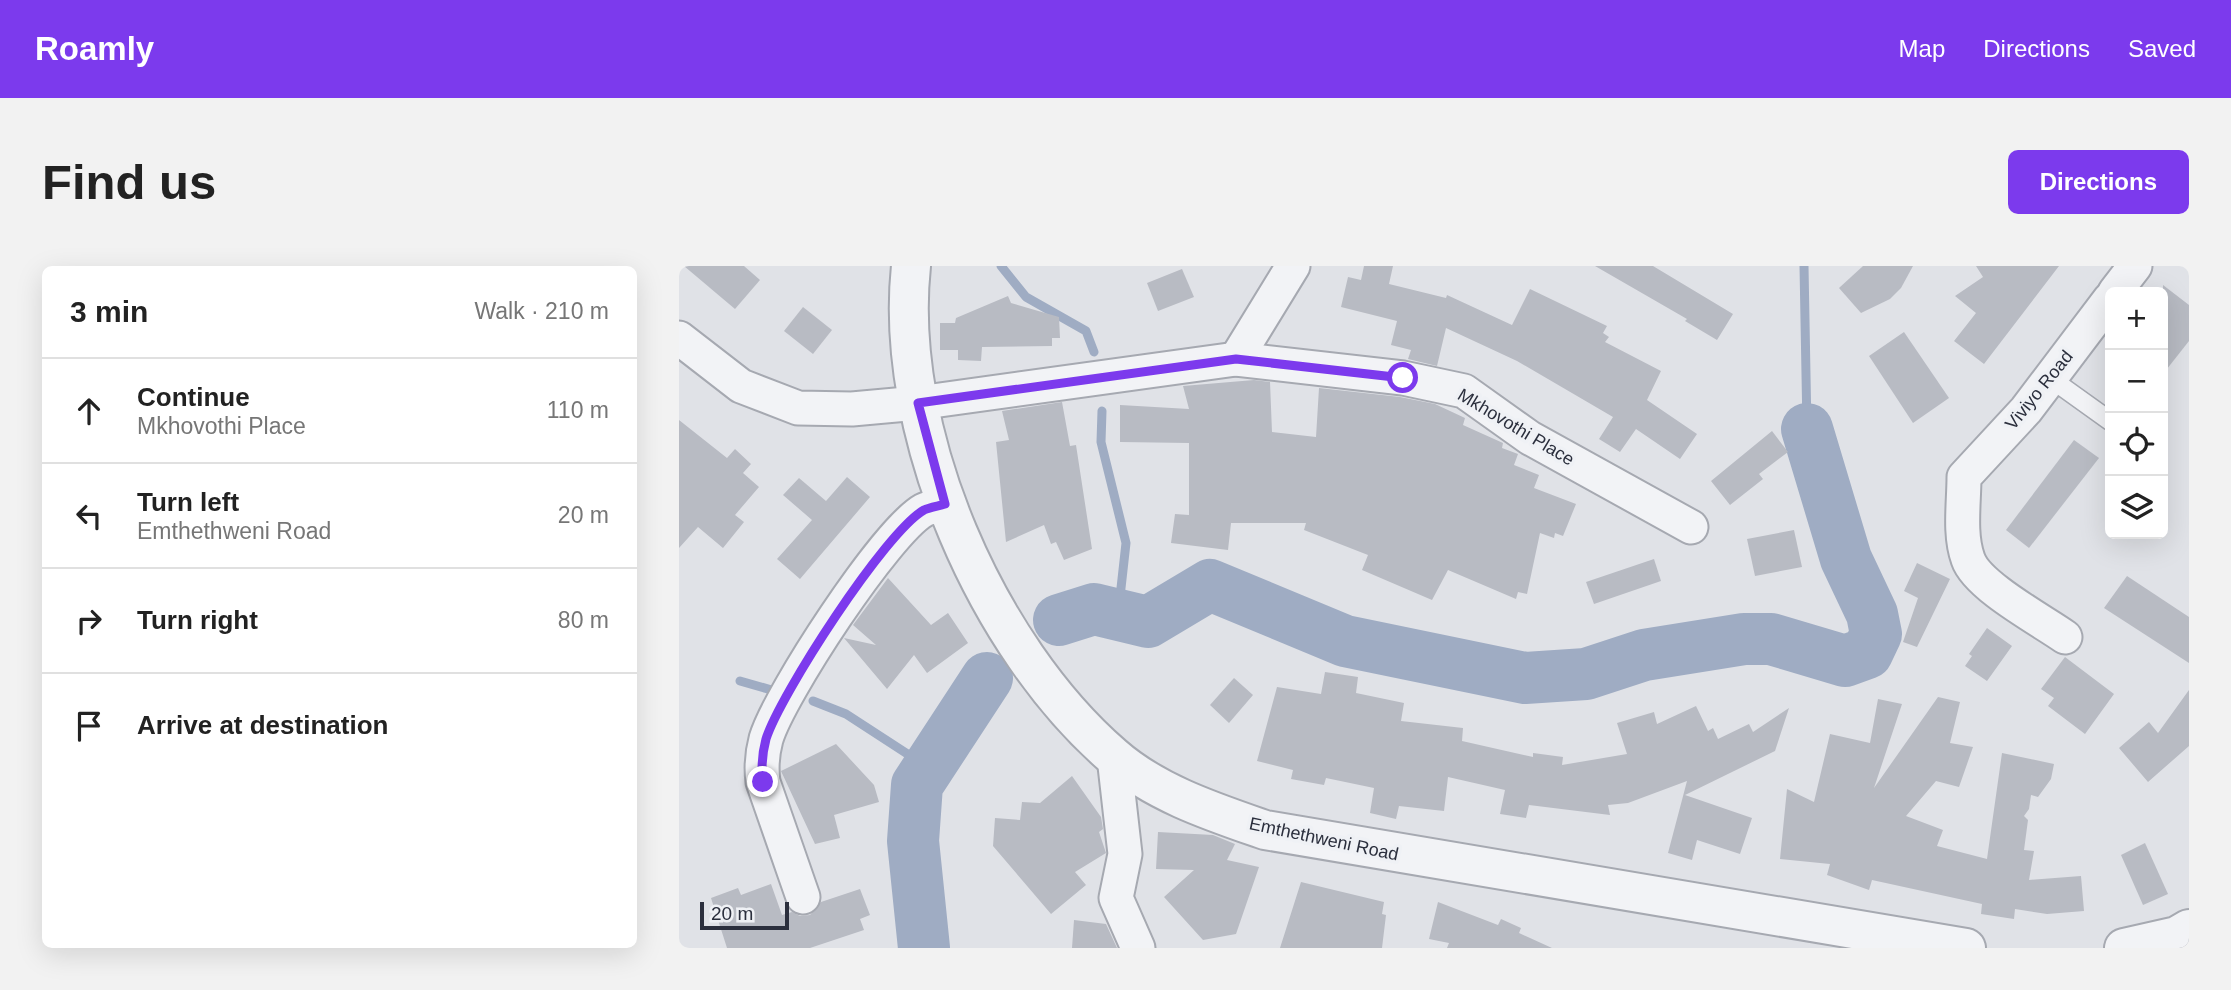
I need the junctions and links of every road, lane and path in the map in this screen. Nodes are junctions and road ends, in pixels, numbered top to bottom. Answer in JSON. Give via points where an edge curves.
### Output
{"nodes":[{"id":1,"x":911,"y":266,"type":"edge"},
{"id":2,"x":1293,"y":266,"type":"edge"},
{"id":3,"x":2135,"y":266,"type":"edge"},
{"id":4,"x":2119,"y":287,"type":"edge"},
{"id":5,"x":2105,"y":306,"type":"edge"},
{"id":6,"x":679,"y":338,"type":"edge"},
{"id":7,"x":1236,"y":359,"type":"junction"},
{"id":8,"x":2050,"y":378,"type":"junction"},
{"id":9,"x":918,"y":403,"type":"junction"},
{"id":10,"x":2105,"y":417,"type":"edge"},
{"id":11,"x":945,"y":504,"type":"junction"},
{"id":12,"x":1691,"y":527,"type":"dead end"},
{"id":13,"x":2065,"y":637,"type":"dead end"},
{"id":14,"x":1114,"y":757,"type":"junction"},
{"id":15,"x":803,"y":897,"type":"dead end"},
{"id":16,"x":2182,"y":938,"type":"edge"},
{"id":17,"x":1138,"y":948,"type":"edge"},
{"id":18,"x":1966,"y":948,"type":"edge"},
{"id":19,"x":2124,"y":948,"type":"edge"}],
"edges":[{"from":1,"to":9,"type":"street","name":"Emthethweni Road"},
{"from":2,"to":7,"type":"street"},
{"from":3,"to":4,"type":"street"},
{"from":5,"to":8,"type":"street","name":"Viviyo Road"},
{"from":6,"to":9,"type":"street","name":"Mkhovothi Place","via":[[741,386],[798,408]]},
{"from":7,"to":9,"type":"street","name":"Mkhovothi Place"},
{"from":7,"to":12,"type":"street","name":"Mkhovothi Place","via":[[1403,378],[1464,391],[1530,438]]},
{"from":8,"to":10,"type":"lane"},
{"from":8,"to":13,"type":"street","name":"Viviyo Road","via":[[1964,477],[1963,540],[1969,562],[1985,581]]},
{"from":9,"to":11,"type":"street","name":"Emthethweni Road"},
{"from":11,"to":14,"type":"street","name":"Emthethweni Road","via":[[971,566],[1006,626],[1053,693]]},
{"from":11,"to":15,"type":"street","via":[[924,510],[886,548],[819,641],[767,738],[761,765],[763,782]]},
{"from":14,"to":17,"type":"street","via":[[1125,854],[1116,898]]},
{"from":14,"to":18,"type":"street","name":"Emthethweni Road","via":[[1186,802],[1265,830]]},
{"from":16,"to":19,"type":"street"}]}
